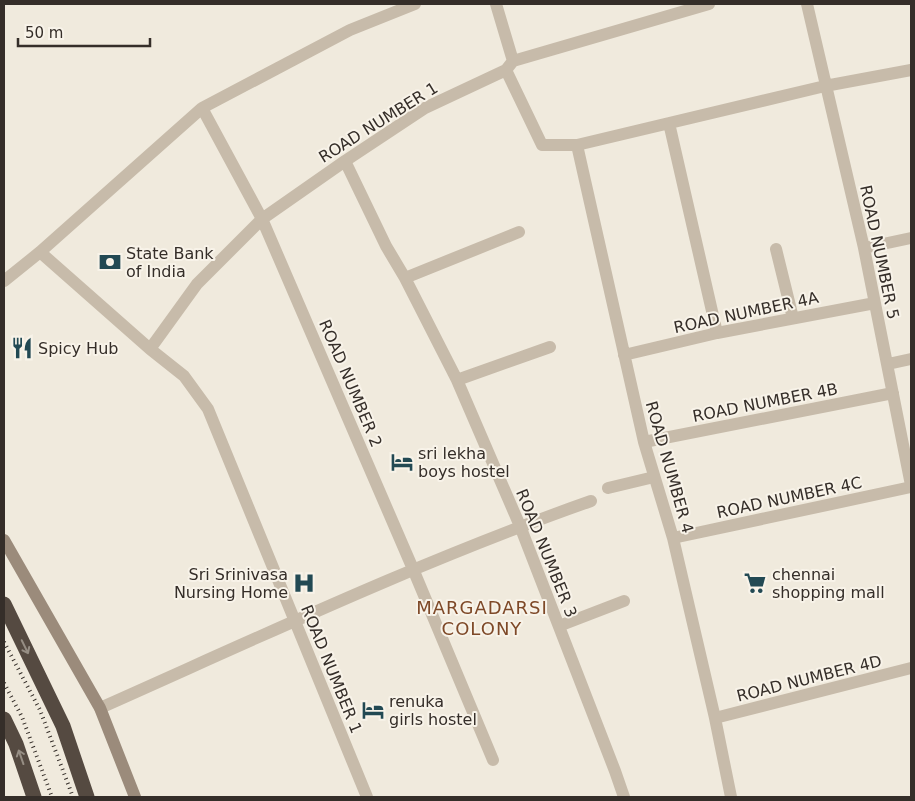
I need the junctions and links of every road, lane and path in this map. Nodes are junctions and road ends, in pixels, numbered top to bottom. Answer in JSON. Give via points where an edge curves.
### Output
{"nodes":[{"id":1,"x":415,"y":4,"type":"edge"},
{"id":2,"x":496,"y":4,"type":"edge"},
{"id":3,"x":709,"y":4,"type":"edge"},
{"id":4,"x":807,"y":4,"type":"edge"},
{"id":5,"x":509,"y":65,"type":"junction"},
{"id":6,"x":911,"y":70,"type":"edge"},
{"id":7,"x":825,"y":86,"type":"junction"},
{"id":8,"x":202,"y":108,"type":"junction"},
{"id":9,"x":669,"y":123,"type":"junction"},
{"id":10,"x":577,"y":145,"type":"junction"},
{"id":11,"x":345,"y":160,"type":"junction"},
{"id":12,"x":262,"y":220,"type":"junction"},
{"id":13,"x":519,"y":232,"type":"dead end"},
{"id":14,"x":911,"y":238,"type":"edge"},
{"id":15,"x":864,"y":248,"type":"junction"},
{"id":16,"x":776,"y":249,"type":"dead end"},
{"id":17,"x":40,"y":252,"type":"junction"},
{"id":18,"x":405,"y":278,"type":"junction"},
{"id":19,"x":4,"y":281,"type":"edge"},
{"id":20,"x":875,"y":303,"type":"junction"},
{"id":21,"x":793,"y":318,"type":"junction"},
{"id":22,"x":717,"y":333,"type":"junction"},
{"id":23,"x":550,"y":347,"type":"dead end"},
{"id":24,"x":150,"y":350,"type":"junction"},
{"id":25,"x":624,"y":355,"type":"junction"},
{"id":26,"x":911,"y":359,"type":"edge"},
{"id":27,"x":888,"y":364,"type":"junction"},
{"id":28,"x":456,"y":380,"type":"junction"},
{"id":29,"x":893,"y":393,"type":"junction"},
{"id":30,"x":644,"y":442,"type":"junction"},
{"id":31,"x":654,"y":476,"type":"junction"},
{"id":32,"x":911,"y":486,"type":"edge"},
{"id":33,"x":608,"y":488,"type":"dead end"},
{"id":34,"x":591,"y":501,"type":"dead end"},
{"id":35,"x":520,"y":526,"type":"junction"},
{"id":36,"x":673,"y":538,"type":"junction"},
{"id":37,"x":4,"y":540,"type":"edge"},
{"id":38,"x":413,"y":569,"type":"junction"},
{"id":39,"x":624,"y":601,"type":"dead end"},
{"id":40,"x":4,"y":604,"type":"edge"},
{"id":41,"x":7,"y":620,"type":"edge"},
{"id":42,"x":294,"y":622,"type":"junction"},
{"id":43,"x":559,"y":626,"type":"junction"},
{"id":44,"x":911,"y":668,"type":"edge"},
{"id":45,"x":100,"y":708,"type":"junction"},
{"id":46,"x":715,"y":718,"type":"junction"},
{"id":47,"x":4,"y":719,"type":"edge"},
{"id":48,"x":493,"y":760,"type":"dead end"},
{"id":49,"x":34,"y":797,"type":"edge"},
{"id":50,"x":87,"y":797,"type":"edge"},
{"id":51,"x":135,"y":797,"type":"edge"},
{"id":52,"x":367,"y":797,"type":"edge"},
{"id":53,"x":624,"y":797,"type":"edge"},
{"id":54,"x":731,"y":797,"type":"edge"}],
"edges":[{"from":1,"to":8,"type":"street","via":[[350,30]]},
{"from":2,"to":5,"type":"street"},
{"from":3,"to":5,"type":"street","name":"ROAD NUMBER 1"},
{"from":4,"to":7,"type":"street","name":"ROAD NUMBER 5"},
{"from":5,"to":10,"type":"street","via":[[542,145]]},
{"from":5,"to":11,"type":"street","name":"ROAD NUMBER 1","via":[[425,108]]},
{"from":6,"to":7,"type":"street"},
{"from":7,"to":9,"type":"street"},
{"from":7,"to":15,"type":"street","name":"ROAD NUMBER 5"},
{"from":8,"to":12,"type":"street","name":"ROAD NUMBER 2"},
{"from":8,"to":17,"type":"street"},
{"from":9,"to":10,"type":"street"},
{"from":9,"to":22,"type":"street"},
{"from":10,"to":25,"type":"street","name":"ROAD NUMBER 4"},
{"from":11,"to":12,"type":"street","name":"ROAD NUMBER 1"},
{"from":11,"to":18,"type":"street","name":"ROAD NUMBER 3"},
{"from":12,"to":24,"type":"street","name":"ROAD NUMBER 1","via":[[197,284]]},
{"from":12,"to":38,"type":"street","name":"ROAD NUMBER 2"},
{"from":13,"to":18,"type":"street"},
{"from":14,"to":15,"type":"street"},
{"from":15,"to":20,"type":"street","name":"ROAD NUMBER 5"},
{"from":16,"to":21,"type":"street"},
{"from":17,"to":19,"type":"street"},
{"from":17,"to":24,"type":"street","name":"ROAD NUMBER 1"},
{"from":18,"to":28,"type":"street","name":"ROAD NUMBER 3"},
{"from":20,"to":21,"type":"street","name":"ROAD NUMBER 4A"},
{"from":20,"to":27,"type":"street","name":"ROAD NUMBER 5"},
{"from":21,"to":22,"type":"street","name":"ROAD NUMBER 4A"},
{"from":22,"to":25,"type":"street","name":"ROAD NUMBER 4A"},
{"from":23,"to":28,"type":"street"},
{"from":24,"to":42,"type":"street","name":"ROAD NUMBER 1","via":[[184,376],[208,409]]},
{"from":25,"to":30,"type":"street","name":"ROAD NUMBER 4"},
{"from":26,"to":27,"type":"street"},
{"from":27,"to":29,"type":"street","name":"ROAD NUMBER 5"},
{"from":28,"to":35,"type":"street","name":"ROAD NUMBER 3"},
{"from":29,"to":30,"type":"street","name":"ROAD NUMBER 4B"},
{"from":29,"to":32,"type":"street","name":"ROAD NUMBER 5"},
{"from":30,"to":31,"type":"street","name":"ROAD NUMBER 4"},
{"from":31,"to":33,"type":"street"},
{"from":31,"to":36,"type":"street","name":"ROAD NUMBER 4"},
{"from":32,"to":36,"type":"street","name":"ROAD NUMBER 4C"},
{"from":34,"to":35,"type":"street"},
{"from":35,"to":38,"type":"street"},
{"from":35,"to":43,"type":"street","name":"ROAD NUMBER 3"},
{"from":36,"to":46,"type":"street","name":"ROAD NUMBER 4"},
{"from":37,"to":45,"type":"street"},
{"from":38,"to":42,"type":"street"},
{"from":38,"to":48,"type":"street","name":"ROAD NUMBER 2"},
{"from":39,"to":43,"type":"street"},
{"from":40,"to":41,"type":"highway"},
{"from":41,"to":50,"type":"highway","one_way":true,"via":[[63,726]]},
{"from":42,"to":45,"type":"street"},
{"from":42,"to":52,"type":"street","name":"ROAD NUMBER 1"},
{"from":43,"to":53,"type":"street","name":"ROAD NUMBER 3"},
{"from":44,"to":46,"type":"street","name":"ROAD NUMBER 4D"},
{"from":45,"to":51,"type":"street"},
{"from":46,"to":54,"type":"street","name":"ROAD NUMBER 4"},
{"from":49,"to":47,"type":"highway","one_way":true}]}
